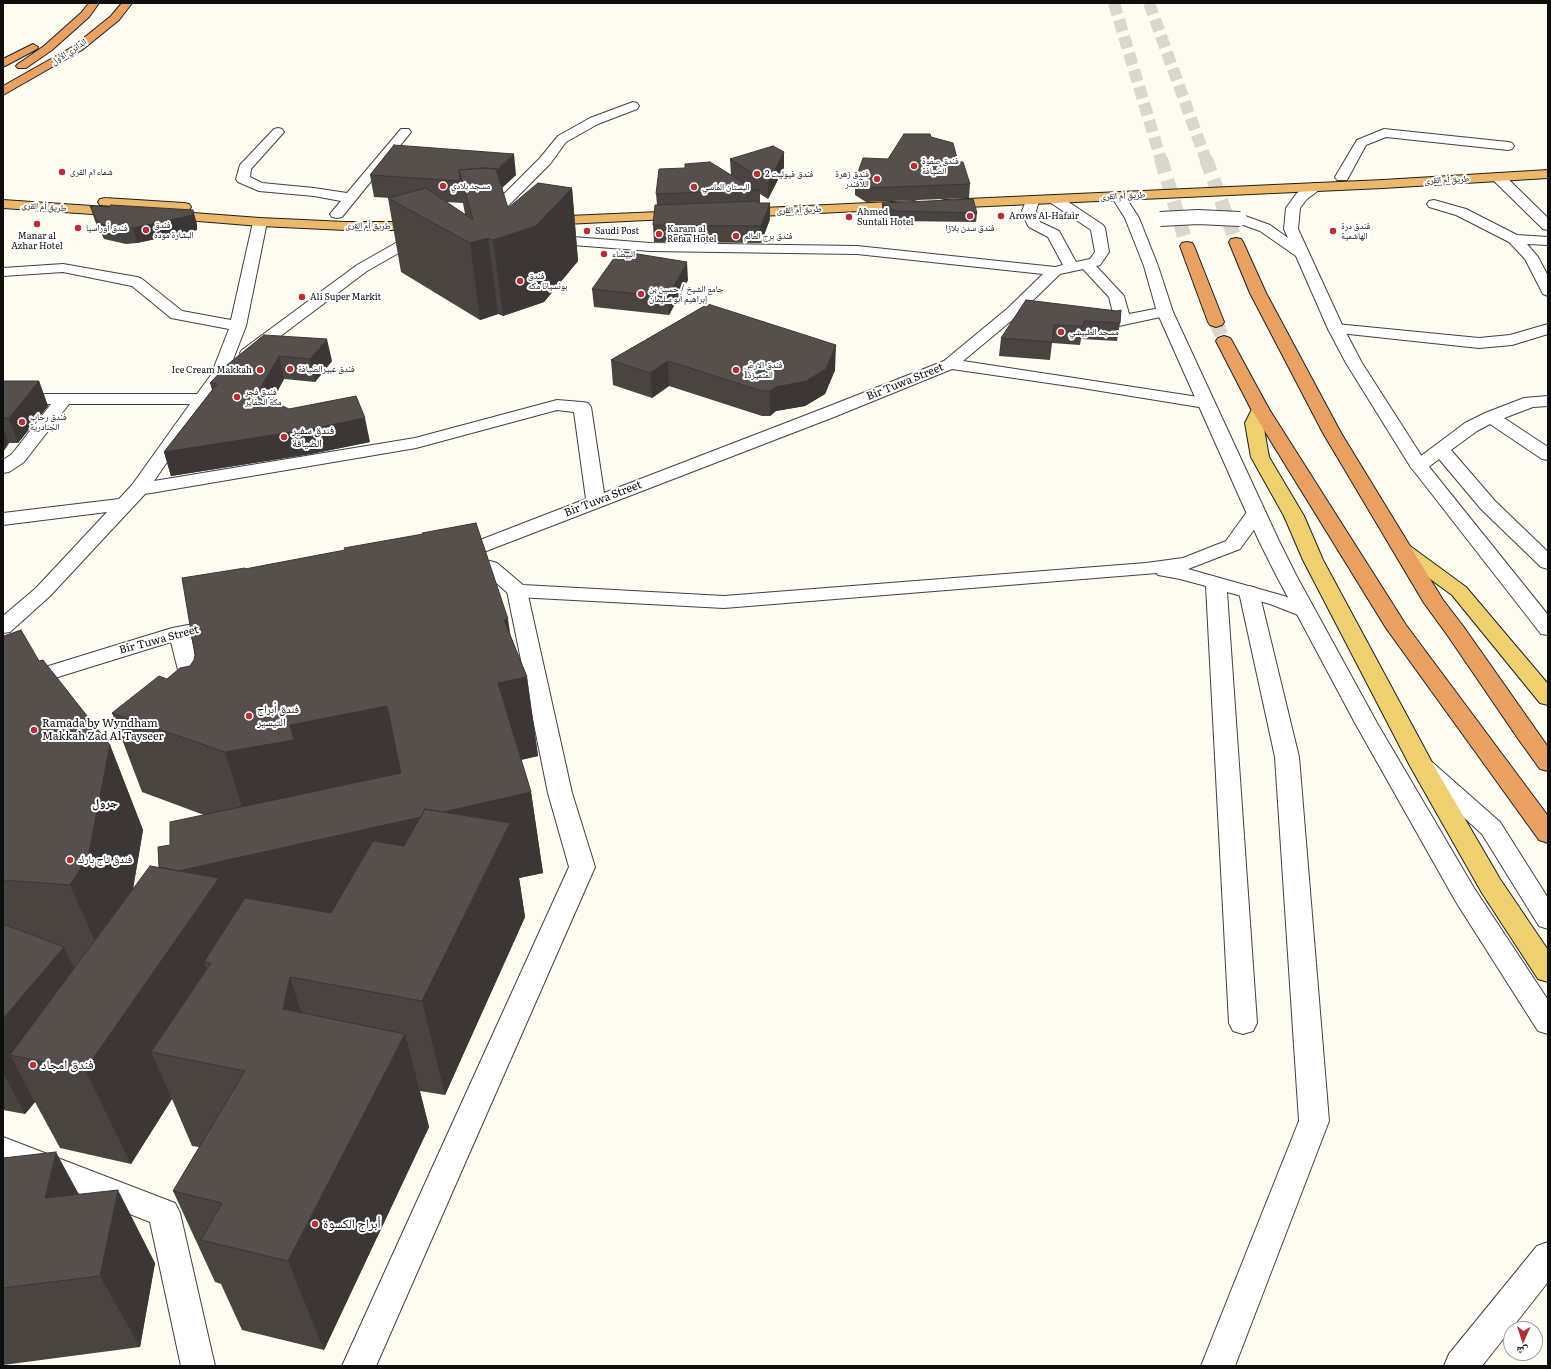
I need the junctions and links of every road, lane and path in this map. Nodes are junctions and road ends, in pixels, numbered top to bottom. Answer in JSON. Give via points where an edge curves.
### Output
{"nodes":[{"id":1,"x":94,"y":3,"type":"edge"},
{"id":2,"x":127,"y":3,"type":"edge"},
{"id":3,"x":115,"y":18,"type":"junction"},
{"id":4,"x":76,"y":23,"type":"junction"},
{"id":5,"x":3,"y":64,"type":"edge"},
{"id":6,"x":66,"y":68,"type":"dead end"},
{"id":7,"x":15,"y":70,"type":"dead end"},
{"id":8,"x":3,"y":91,"type":"edge"},
{"id":9,"x":633,"y":106,"type":"dead end"},
{"id":10,"x":278,"y":132,"type":"dead end"},
{"id":11,"x":405,"y":132,"type":"dead end"},
{"id":12,"x":1508,"y":146,"type":"dead end"},
{"id":13,"x":384,"y":156,"type":"junction"},
{"id":14,"x":399,"y":157,"type":"edge"},
{"id":15,"x":522,"y":167,"type":"dead end"},
{"id":16,"x":537,"y":168,"type":"junction"},
{"id":17,"x":1547,"y":169,"type":"edge"},
{"id":18,"x":1342,"y":177,"type":"junction"},
{"id":19,"x":1498,"y":177,"type":"junction"},
{"id":20,"x":1316,"y":187,"type":"junction"},
{"id":21,"x":3,"y":195,"type":"edge"},
{"id":22,"x":923,"y":195,"type":"edge"},
{"id":23,"x":938,"y":195,"type":"edge"},
{"id":24,"x":1118,"y":196,"type":"junction"},
{"id":25,"x":350,"y":198,"type":"junction"},
{"id":26,"x":1056,"y":200,"type":"junction"},
{"id":27,"x":1032,"y":201,"type":"junction"},
{"id":28,"x":3,"y":204,"type":"edge"},
{"id":29,"x":1434,"y":204,"type":"dead end"},
{"id":30,"x":696,"y":210,"type":"edge"},
{"id":31,"x":512,"y":212,"type":"edge"},
{"id":32,"x":337,"y":214,"type":"junction"},
{"id":33,"x":534,"y":216,"type":"edge"},
{"id":34,"x":487,"y":218,"type":"joint"},
{"id":35,"x":260,"y":222,"type":"junction"},
{"id":36,"x":435,"y":224,"type":"junction"},
{"id":37,"x":1547,"y":224,"type":"edge"},
{"id":38,"x":531,"y":238,"type":"edge"},
{"id":39,"x":1514,"y":239,"type":"junction"},
{"id":40,"x":1140,"y":240,"type":"junction"},
{"id":41,"x":1548,"y":241,"type":"edge"},
{"id":42,"x":1236,"y":242,"type":"tunnel mouth"},
{"id":43,"x":1187,"y":246,"type":"tunnel mouth"},
{"id":44,"x":1301,"y":254,"type":"junction"},
{"id":45,"x":1079,"y":266,"type":"junction"},
{"id":46,"x":1054,"y":271,"type":"junction"},
{"id":47,"x":3,"y":272,"type":"edge"},
{"id":48,"x":1548,"y":291,"type":"edge"},
{"id":49,"x":1013,"y":311,"type":"junction"},
{"id":50,"x":1165,"y":312,"type":"junction"},
{"id":51,"x":1123,"y":320,"type":"junction"},
{"id":52,"x":1216,"y":322,"type":"tunnel mouth"},
{"id":53,"x":238,"y":326,"type":"junction"},
{"id":54,"x":1336,"y":329,"type":"junction"},
{"id":55,"x":1548,"y":329,"type":"edge"},
{"id":56,"x":1224,"y":341,"type":"tunnel mouth"},
{"id":57,"x":950,"y":364,"type":"junction"},
{"id":58,"x":219,"y":375,"type":"junction"},
{"id":59,"x":3,"y":399,"type":"edge"},
{"id":60,"x":64,"y":399,"type":"junction"},
{"id":61,"x":202,"y":399,"type":"junction"},
{"id":62,"x":1548,"y":401,"type":"edge"},
{"id":63,"x":1206,"y":403,"type":"junction"},
{"id":64,"x":1260,"y":409,"type":"junction"},
{"id":65,"x":1491,"y":417,"type":"junction"},
{"id":66,"x":1441,"y":450,"type":"junction"},
{"id":67,"x":1548,"y":455,"type":"edge"},
{"id":68,"x":1419,"y":466,"type":"junction"},
{"id":69,"x":3,"y":468,"type":"edge"},
{"id":70,"x":139,"y":488,"type":"junction"},
{"id":71,"x":596,"y":502,"type":"junction"},
{"id":72,"x":125,"y":504,"type":"junction"},
{"id":73,"x":1256,"y":513,"type":"junction"},
{"id":74,"x":3,"y":519,"type":"edge"},
{"id":75,"x":1403,"y":550,"type":"junction"},
{"id":76,"x":1548,"y":563,"type":"edge"},
{"id":77,"x":1146,"y":569,"type":"junction"},
{"id":78,"x":1216,"y":583,"type":"junction"},
{"id":79,"x":517,"y":591,"type":"junction"},
{"id":80,"x":1249,"y":592,"type":"junction"},
{"id":81,"x":1306,"y":612,"type":"junction"},
{"id":82,"x":241,"y":621,"type":"edge"},
{"id":83,"x":3,"y":627,"type":"edge"},
{"id":84,"x":1548,"y":629,"type":"edge"},
{"id":85,"x":179,"y":633,"type":"junction"},
{"id":86,"x":3,"y":687,"type":"edge"},
{"id":87,"x":1548,"y":698,"type":"edge"},
{"id":88,"x":201,"y":715,"type":"edge"},
{"id":89,"x":1548,"y":762,"type":"edge"},
{"id":90,"x":1422,"y":766,"type":"junction"},
{"id":91,"x":1548,"y":834,"type":"edge"},
{"id":92,"x":1548,"y":919,"type":"edge"},
{"id":93,"x":1548,"y":972,"type":"edge"},
{"id":94,"x":1548,"y":1023,"type":"edge"},
{"id":95,"x":1243,"y":1024,"type":"dead end"},
{"id":96,"x":3,"y":1150,"type":"edge"},
{"id":97,"x":1548,"y":1257,"type":"edge"},
{"id":98,"x":198,"y":1366,"type":"edge"},
{"id":99,"x":359,"y":1366,"type":"edge"},
{"id":100,"x":1218,"y":1366,"type":"edge"},
{"id":101,"x":1461,"y":1366,"type":"edge"}],
"edges":[{"from":1,"to":4,"type":"highway","name":"الدائري الأول"},
{"from":2,"to":3,"type":"highway","name":"الدائري الأول"},
{"from":3,"to":6,"type":"highway","via":[[93,48]]},
{"from":3,"to":8,"type":"highway","name":"الدائري الأول","via":[[78,48]]},
{"from":4,"to":5,"type":"highway"},
{"from":4,"to":7,"type":"highway","name":"الدائري الأول","via":[[48,48]]},
{"from":9,"to":16,"type":"street","via":[[594,121],[562,140]]},
{"from":10,"to":25,"type":"street","via":[[245,168],[243,179],[259,187]]},
{"from":11,"to":13,"type":"street"},
{"from":12,"to":18,"type":"street","via":[[1384,132],[1361,143]]},
{"from":13,"to":14,"type":"street"},
{"from":13,"to":25,"type":"street"},
{"from":15,"to":16,"type":"street"},
{"from":16,"to":34,"type":"street"},
{"from":17,"to":18,"type":"highway","name":"طريق أم القرى"},
{"from":17,"to":19,"type":"highway","name":"طريق أم القرى"},
{"from":18,"to":23,"type":"highway","name":"طريق أم القرى"},
{"from":19,"to":20,"type":"highway","name":"طريق أم القرى"},
{"from":19,"to":37,"type":"street"},
{"from":20,"to":24,"type":"highway","name":"طريق أم القرى"},
{"from":20,"to":44,"type":"street","via":[[1302,196],[1293,208],[1291,229]]},
{"from":21,"to":32,"type":"highway","name":"طريق أم القرى"},
{"from":22,"to":27,"type":"highway","name":"طريق أم القرى","via":[[758,200],[730,208]]},
{"from":24,"to":26,"type":"highway","name":"طريق أم القرى"},
{"from":24,"to":40,"type":"street","via":[[1132,218]]},
{"from":25,"to":32,"type":"street"},
{"from":26,"to":27,"type":"highway","name":"طريق أم القرى"},
{"from":26,"to":45,"type":"street","via":[[1098,228],[1102,252],[1095,262]]},
{"from":27,"to":45,"type":"street","via":[[1029,211],[1034,224],[1054,234]]},
{"from":28,"to":35,"type":"highway","name":"طريق أم القرى"},
{"from":29,"to":39,"type":"street","via":[[1461,212]]},
{"from":30,"to":33,"type":"highway"},
{"from":31,"to":34,"type":"highway"},
{"from":32,"to":36,"type":"highway","name":"طريق أم القرى"},
{"from":35,"to":36,"type":"highway","name":"طريق أم القرى","via":[[346,226]]},
{"from":35,"to":53,"type":"street"},
{"from":36,"to":58,"type":"street","via":[[362,268]]},
{"from":38,"to":46,"type":"street","via":[[650,247],[857,250]]},
{"from":39,"to":41,"type":"street"},
{"from":39,"to":48,"type":"street","via":[[1531,258]]},
{"from":40,"to":44,"type":"street","bridge":true,"via":[[1146,225],[1160,219],[1198,216],[1240,219],[1265,228]]},
{"from":40,"to":50,"type":"street"},
{"from":42,"to":75,"type":"highway","via":[[1258,293],[1332,433]]},
{"from":43,"to":52,"type":"highway"},
{"from":44,"to":54,"type":"street"},
{"from":45,"to":46,"type":"street"},
{"from":45,"to":51,"type":"street","via":[[1116,296]]},
{"from":46,"to":49,"type":"street"},
{"from":47,"to":53,"type":"street","via":[[63,268],[137,282],[177,315]]},
{"from":49,"to":51,"type":"street","via":[[1114,322]]},
{"from":49,"to":57,"type":"street"},
{"from":50,"to":51,"type":"street"},
{"from":50,"to":63,"type":"street"},
{"from":53,"to":58,"type":"street"},
{"from":54,"to":55,"type":"street","via":[[1479,343],[1512,340]]},
{"from":54,"to":68,"type":"street","via":[[1354,363]]},
{"from":56,"to":64,"type":"highway"},
{"from":57,"to":63,"type":"street","name":"Bir Tuwa Street"},
{"from":57,"to":71,"type":"street","name":"Bir Tuwa Street"},
{"from":58,"to":61,"type":"street"},
{"from":59,"to":60,"type":"street"},
{"from":60,"to":61,"type":"street"},
{"from":60,"to":69,"type":"street","via":[[18,458]]},
{"from":61,"to":70,"type":"street"},
{"from":62,"to":65,"type":"street","via":[[1530,402]]},
{"from":63,"to":73,"type":"street"},
{"from":64,"to":90,"type":"main road","via":[[1254,424],[1260,457],[1294,516],[1313,560]]},
{"from":64,"to":91,"type":"highway","via":[[1397,628]]},
{"from":65,"to":66,"type":"street","via":[[1471,427]]},
{"from":65,"to":67,"type":"street"},
{"from":66,"to":68,"type":"street"},
{"from":66,"to":76,"type":"street","via":[[1488,505]]},
{"from":68,"to":84,"type":"street"},
{"from":70,"to":71,"type":"street","via":[[416,442],[557,405],[582,407]]},
{"from":70,"to":72,"type":"street"},
{"from":71,"to":79,"type":"street","name":"Bir Tuwa Street","via":[[444,569],[490,567]]},
{"from":72,"to":74,"type":"street"},
{"from":72,"to":83,"type":"street","via":[[43,592]]},
{"from":73,"to":77,"type":"street","via":[[1233,545],[1187,563]]},
{"from":73,"to":81,"type":"street"},
{"from":75,"to":87,"type":"main road","via":[[1459,591]]},
{"from":75,"to":89,"type":"highway","via":[[1434,603]]},
{"from":77,"to":78,"type":"street","via":[[1182,573]]},
{"from":77,"to":79,"type":"street","via":[[724,602]]},
{"from":78,"to":80,"type":"street"},
{"from":78,"to":95,"type":"street"},
{"from":79,"to":99,"type":"street","via":[[560,793],[582,867]]},
{"from":80,"to":81,"type":"street"},
{"from":80,"to":100,"type":"street","via":[[1286,757],[1314,1121]]},
{"from":81,"to":94,"type":"street","via":[[1366,723],[1465,895]]},
{"from":82,"to":85,"type":"street","name":"Bir Tuwa Street"},
{"from":85,"to":86,"type":"street","name":"Bir Tuwa Street"},
{"from":85,"to":88,"type":"street"},
{"from":90,"to":92,"type":"street","via":[[1491,828]]},
{"from":90,"to":93,"type":"main road","via":[[1491,886]]},
{"from":96,"to":98,"type":"street","via":[[164,1213]]},
{"from":97,"to":101,"type":"street"}]}
